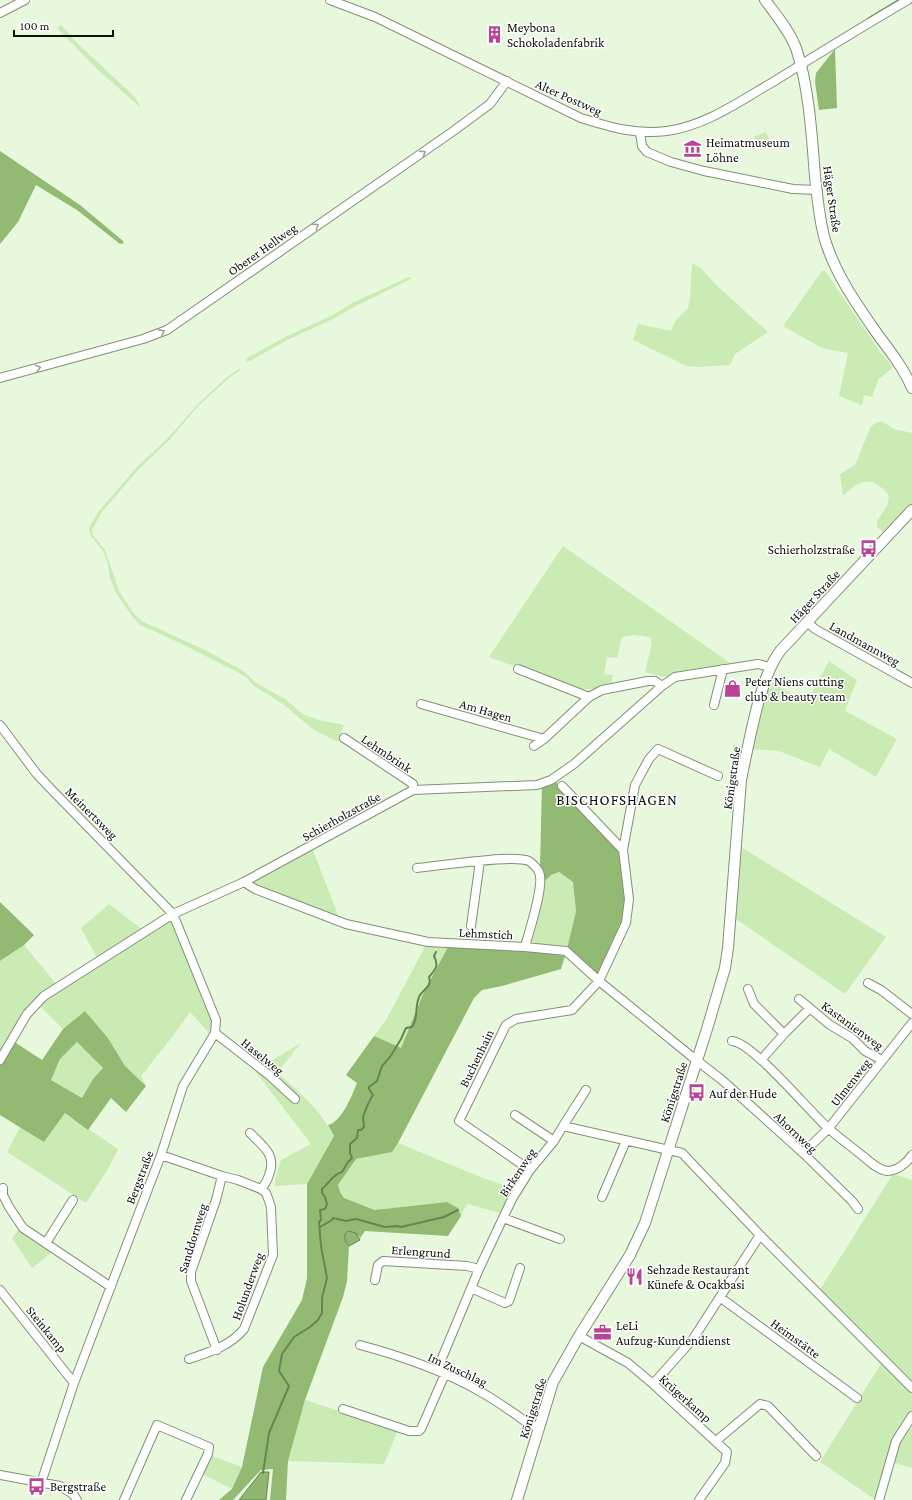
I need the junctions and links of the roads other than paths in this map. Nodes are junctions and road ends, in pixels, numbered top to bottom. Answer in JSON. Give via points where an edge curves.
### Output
{"nodes":[{"id":1,"x":25,"y":0,"type":"edge"},
{"id":2,"x":330,"y":0,"type":"edge"},
{"id":3,"x":765,"y":0,"type":"edge"},
{"id":4,"x":908,"y":0,"type":"edge"},
{"id":5,"x":0,"y":13,"type":"edge"},
{"id":6,"x":801,"y":65,"type":"junction"},
{"id":7,"x":507,"y":81,"type":"junction"},
{"id":8,"x":640,"y":132,"type":"junction"},
{"id":9,"x":817,"y":190,"type":"junction"},
{"id":10,"x":0,"y":378,"type":"edge"},
{"id":11,"x":912,"y":388,"type":"edge"},
{"id":12,"x":912,"y":510,"type":"edge"},
{"id":13,"x":807,"y":622,"type":"junction"},
{"id":14,"x":770,"y":667,"type":"junction"},
{"id":15,"x":518,"y":669,"type":"dead end"},
{"id":16,"x":723,"y":669,"type":"junction"},
{"id":17,"x":912,"y":682,"type":"edge"},
{"id":18,"x":662,"y":686,"type":"junction"},
{"id":19,"x":589,"y":697,"type":"junction"},
{"id":20,"x":421,"y":704,"type":"dead end"},
{"id":21,"x":714,"y":705,"type":"dead end"},
{"id":22,"x":0,"y":725,"type":"edge"},
{"id":23,"x":344,"y":738,"type":"dead end"},
{"id":24,"x":544,"y":739,"type":"junction"},
{"id":25,"x":534,"y":746,"type":"dead end"},
{"id":26,"x":718,"y":776,"type":"dead end"},
{"id":27,"x":562,"y":786,"type":"dead end"},
{"id":28,"x":413,"y":790,"type":"junction"},
{"id":29,"x":623,"y":850,"type":"junction"},
{"id":30,"x":480,"y":861,"type":"junction"},
{"id":31,"x":417,"y":868,"type":"dead end"},
{"id":32,"x":244,"y":882,"type":"junction"},
{"id":33,"x":173,"y":914,"type":"junction"},
{"id":34,"x":471,"y":926,"type":"dead end"},
{"id":35,"x":524,"y":947,"type":"junction"},
{"id":36,"x":599,"y":980,"type":"junction"},
{"id":37,"x":868,"y":983,"type":"dead end"},
{"id":38,"x":748,"y":989,"type":"dead end"},
{"id":39,"x":799,"y":999,"type":"dead end"},
{"id":40,"x":810,"y":1008,"type":"junction"},
{"id":41,"x":912,"y":1014,"type":"edge"},
{"id":42,"x":912,"y":1023,"type":"edge"},
{"id":43,"x":215,"y":1033,"type":"junction"},
{"id":44,"x":784,"y":1034,"type":"junction"},
{"id":45,"x":732,"y":1041,"type":"dead end"},
{"id":46,"x":0,"y":1060,"type":"edge"},
{"id":47,"x":697,"y":1060,"type":"junction"},
{"id":48,"x":761,"y":1060,"type":"junction"},
{"id":49,"x":882,"y":1060,"type":"junction"},
{"id":50,"x":586,"y":1090,"type":"dead end"},
{"id":51,"x":295,"y":1099,"type":"dead end"},
{"id":52,"x":515,"y":1115,"type":"dead end"},
{"id":53,"x":563,"y":1126,"type":"junction"},
{"id":54,"x":828,"y":1128,"type":"junction"},
{"id":55,"x":250,"y":1133,"type":"dead end"},
{"id":56,"x":554,"y":1141,"type":"junction"},
{"id":57,"x":626,"y":1142,"type":"junction"},
{"id":58,"x":668,"y":1149,"type":"junction"},
{"id":59,"x":803,"y":1153,"type":"junction"},
{"id":60,"x":161,"y":1155,"type":"junction"},
{"id":61,"x":912,"y":1155,"type":"edge"},
{"id":62,"x":530,"y":1170,"type":"junction"},
{"id":63,"x":222,"y":1176,"type":"junction"},
{"id":64,"x":3,"y":1188,"type":"dead end"},
{"id":65,"x":261,"y":1189,"type":"junction"},
{"id":66,"x":602,"y":1197,"type":"dead end"},
{"id":67,"x":73,"y":1200,"type":"dead end"},
{"id":68,"x":858,"y":1209,"type":"dead end"},
{"id":69,"x":503,"y":1218,"type":"junction"},
{"id":70,"x":760,"y":1235,"type":"junction"},
{"id":71,"x":560,"y":1239,"type":"dead end"},
{"id":72,"x":46,"y":1243,"type":"junction"},
{"id":73,"x":520,"y":1268,"type":"dead end"},
{"id":74,"x":479,"y":1269,"type":"junction"},
{"id":75,"x":375,"y":1280,"type":"dead end"},
{"id":76,"x":111,"y":1287,"type":"junction"},
{"id":77,"x":471,"y":1288,"type":"junction"},
{"id":78,"x":0,"y":1290,"type":"edge"},
{"id":79,"x":721,"y":1298,"type":"junction"},
{"id":80,"x":579,"y":1336,"type":"junction"},
{"id":81,"x":360,"y":1345,"type":"dead end"},
{"id":82,"x":217,"y":1350,"type":"junction"},
{"id":83,"x":189,"y":1359,"type":"dead end"},
{"id":84,"x":437,"y":1370,"type":"junction"},
{"id":85,"x":445,"y":1374,"type":"junction"},
{"id":86,"x":74,"y":1383,"type":"junction"},
{"id":87,"x":653,"y":1384,"type":"junction"},
{"id":88,"x":912,"y":1388,"type":"edge"},
{"id":89,"x":857,"y":1398,"type":"dead end"},
{"id":90,"x":343,"y":1408,"type":"dead end"},
{"id":91,"x":912,"y":1416,"type":"edge"},
{"id":92,"x":539,"y":1427,"type":"junction"},
{"id":93,"x":716,"y":1441,"type":"junction"},
{"id":94,"x":816,"y":1456,"type":"dead end"},
{"id":95,"x":0,"y":1475,"type":"edge"},
{"id":96,"x":41,"y":1482,"type":"junction"},
{"id":97,"x":77,"y":1500,"type":"edge"},
{"id":98,"x":124,"y":1500,"type":"edge"},
{"id":99,"x":186,"y":1500,"type":"edge"},
{"id":100,"x":517,"y":1500,"type":"edge"},
{"id":101,"x":699,"y":1500,"type":"edge"},
{"id":102,"x":879,"y":1500,"type":"edge"}],
"edges":[{"from":1,"to":5,"type":"street"},
{"from":2,"to":7,"type":"street","name":"Alter Postweg","via":[[375,16]]},
{"from":3,"to":6,"type":"main road","name":"Häger Straße","via":[[793,41]]},
{"from":4,"to":6,"type":"street","name":"Alter Postweg"},
{"from":6,"to":8,"type":"street","name":"Alter Postweg","via":[[707,120],[667,131]]},
{"from":6,"to":9,"type":"main road","name":"Häger Straße"},
{"from":7,"to":8,"type":"street","name":"Alter Postweg","via":[[581,118],[617,129]]},
{"from":10,"to":7,"type":"street","name":"Oberer Hellweg","one_way":true,"via":[[167,330],[452,132],[490,104]]},
{"from":8,"to":9,"type":"street","via":[[642,146],[647,152],[670,162],[792,189]]},
{"from":9,"to":11,"type":"main road","name":"Häger Straße","via":[[820,218],[838,272],[860,309],[896,359]]},
{"from":12,"to":13,"type":"main road","name":"Häger Straße"},
{"from":13,"to":14,"type":"main road","name":"Häger Straße","via":[[780,651]]},
{"from":13,"to":17,"type":"street","name":"Landmannweg","via":[[815,629]]},
{"from":14,"to":16,"type":"street","name":"Schierholzstraße","via":[[758,664]]},
{"from":14,"to":47,"type":"main road","name":"Königstraße","via":[[752,729],[741,780],[725,968]]},
{"from":15,"to":19,"type":"street"},
{"from":16,"to":18,"type":"street","name":"Schierholzstraße","via":[[675,678]]},
{"from":16,"to":21,"type":"street"},
{"from":18,"to":19,"type":"street","via":[[655,681],[648,681],[602,690]]},
{"from":18,"to":28,"type":"street","name":"Schierholzstraße","via":[[574,764],[551,780],[537,785]]},
{"from":19,"to":24,"type":"street"},
{"from":20,"to":24,"type":"street","name":"Am Hagen"},
{"from":22,"to":33,"type":"street","name":"Meinertsweg","via":[[36,773]]},
{"from":23,"to":28,"type":"street","name":"Lehmbrink","via":[[413,784]]},
{"from":24,"to":25,"type":"street"},
{"from":26,"to":29,"type":"street","via":[[658,749],[649,758],[636,785]]},
{"from":27,"to":29,"type":"street"},
{"from":28,"to":32,"type":"street","name":"Schierholzstraße"},
{"from":29,"to":36,"type":"street","via":[[629,899],[626,924]]},
{"from":30,"to":31,"type":"street"},
{"from":30,"to":34,"type":"street"},
{"from":30,"to":35,"type":"street","via":[[530,861],[539,872],[541,884]]},
{"from":32,"to":33,"type":"street","name":"Schierholzstraße"},
{"from":32,"to":35,"type":"street","name":"Lehmstich","via":[[255,889],[346,924],[363,928],[428,942]]},
{"from":33,"to":43,"type":"street","via":[[216,1020]]},
{"from":33,"to":46,"type":"street","name":"Schierholzstraße","via":[[44,996],[27,1014]]},
{"from":35,"to":36,"type":"street","name":"Lehmstich","via":[[566,951]]},
{"from":36,"to":47,"type":"street","name":"Lehmstich"},
{"from":36,"to":62,"type":"street","name":"Buchenhain","via":[[572,1010],[516,1019],[506,1025],[459,1121]]},
{"from":37,"to":41,"type":"street"},
{"from":38,"to":44,"type":"street","via":[[754,1004]]},
{"from":39,"to":40,"type":"street","name":"Kastanienweg"},
{"from":40,"to":44,"type":"street","name":"Kastanienweg"},
{"from":40,"to":49,"type":"street","name":"Kastanienweg","via":[[830,1025],[852,1038],[865,1051]]},
{"from":42,"to":49,"type":"street","name":"Ulmenweg"},
{"from":43,"to":51,"type":"street","name":"Haselweg"},
{"from":43,"to":60,"type":"street","name":"Bergstraße","via":[[183,1086]]},
{"from":44,"to":48,"type":"street","name":"Kastanienweg"},
{"from":45,"to":48,"type":"street","via":[[737,1041]]},
{"from":47,"to":58,"type":"main road","name":"Königstraße"},
{"from":47,"to":59,"type":"street","name":"Ahornweg"},
{"from":48,"to":54,"type":"street"},
{"from":49,"to":54,"type":"street","name":"Ulmenweg"},
{"from":50,"to":53,"type":"street","name":"Birkenweg"},
{"from":52,"to":56,"type":"street","name":"Birkenweg"},
{"from":53,"to":56,"type":"street","name":"Birkenweg"},
{"from":53,"to":57,"type":"street"},
{"from":54,"to":59,"type":"street","name":"Ulmenweg"},
{"from":54,"to":61,"type":"street","via":[[876,1166],[887,1171],[897,1169]]},
{"from":55,"to":65,"type":"street","via":[[272,1159],[272,1168]]},
{"from":56,"to":62,"type":"street","name":"Birkenweg"},
{"from":57,"to":58,"type":"street"},
{"from":57,"to":66,"type":"street"},
{"from":58,"to":70,"type":"street","via":[[682,1153]]},
{"from":58,"to":80,"type":"main road","name":"Königstraße","via":[[645,1224],[630,1255]]},
{"from":59,"to":68,"type":"street","name":"Ahornweg"},
{"from":60,"to":63,"type":"street"},
{"from":60,"to":76,"type":"street","name":"Bergstraße"},
{"from":62,"to":69,"type":"street","name":"Birkenweg"},
{"from":63,"to":65,"type":"street"},
{"from":63,"to":82,"type":"street","name":"Sanddornweg","via":[[190,1281]]},
{"from":64,"to":72,"type":"street","via":[[3,1195],[23,1228]]},
{"from":65,"to":82,"type":"street","name":"Holunderweg","via":[[271,1207],[272,1255],[244,1329],[238,1337]]},
{"from":67,"to":72,"type":"street"},
{"from":69,"to":71,"type":"street","name":"Birkenweg"},
{"from":69,"to":74,"type":"street","name":"Birkenweg"},
{"from":70,"to":79,"type":"street"},
{"from":70,"to":88,"type":"street"},
{"from":72,"to":76,"type":"street"},
{"from":73,"to":77,"type":"street","via":[[509,1301],[506,1303]]},
{"from":74,"to":75,"type":"street","name":"Erlengrund","via":[[383,1261],[378,1265]]},
{"from":74,"to":77,"type":"street","name":"Birkenweg"},
{"from":76,"to":86,"type":"street","name":"Bergstraße"},
{"from":77,"to":84,"type":"street","name":"Birkenweg"},
{"from":78,"to":86,"type":"street","name":"Steinkamp"},
{"from":79,"to":87,"type":"street","via":[[694,1339]]},
{"from":79,"to":89,"type":"street","name":"Heimstätte"},
{"from":80,"to":87,"type":"street","name":"Krügerkamp","via":[[628,1363]]},
{"from":80,"to":92,"type":"main road","name":"Königstraße","via":[[552,1382]]},
{"from":81,"to":84,"type":"street","name":"Im Zuschlag"},
{"from":82,"to":83,"type":"street","name":"Holunderweg"},
{"from":84,"to":85,"type":"street","name":"Im Zuschlag"},
{"from":85,"to":90,"type":"street","via":[[419,1431],[409,1431]]},
{"from":85,"to":92,"type":"street","name":"Im Zuschlag"},
{"from":86,"to":96,"type":"street","name":"Bergstraße"},
{"from":87,"to":93,"type":"street","name":"Krügerkamp"},
{"from":91,"to":102,"type":"street","via":[[896,1441]]},
{"from":92,"to":100,"type":"main road","name":"Königstraße"},
{"from":93,"to":94,"type":"street","via":[[760,1404],[768,1406]]},
{"from":93,"to":101,"type":"street","name":"Krügerkamp","via":[[727,1452],[725,1463]]},
{"from":95,"to":96,"type":"street"},
{"from":96,"to":97,"type":"street","via":[[66,1489]]},
{"from":98,"to":99,"type":"street","via":[[157,1425],[209,1447]]}]}
